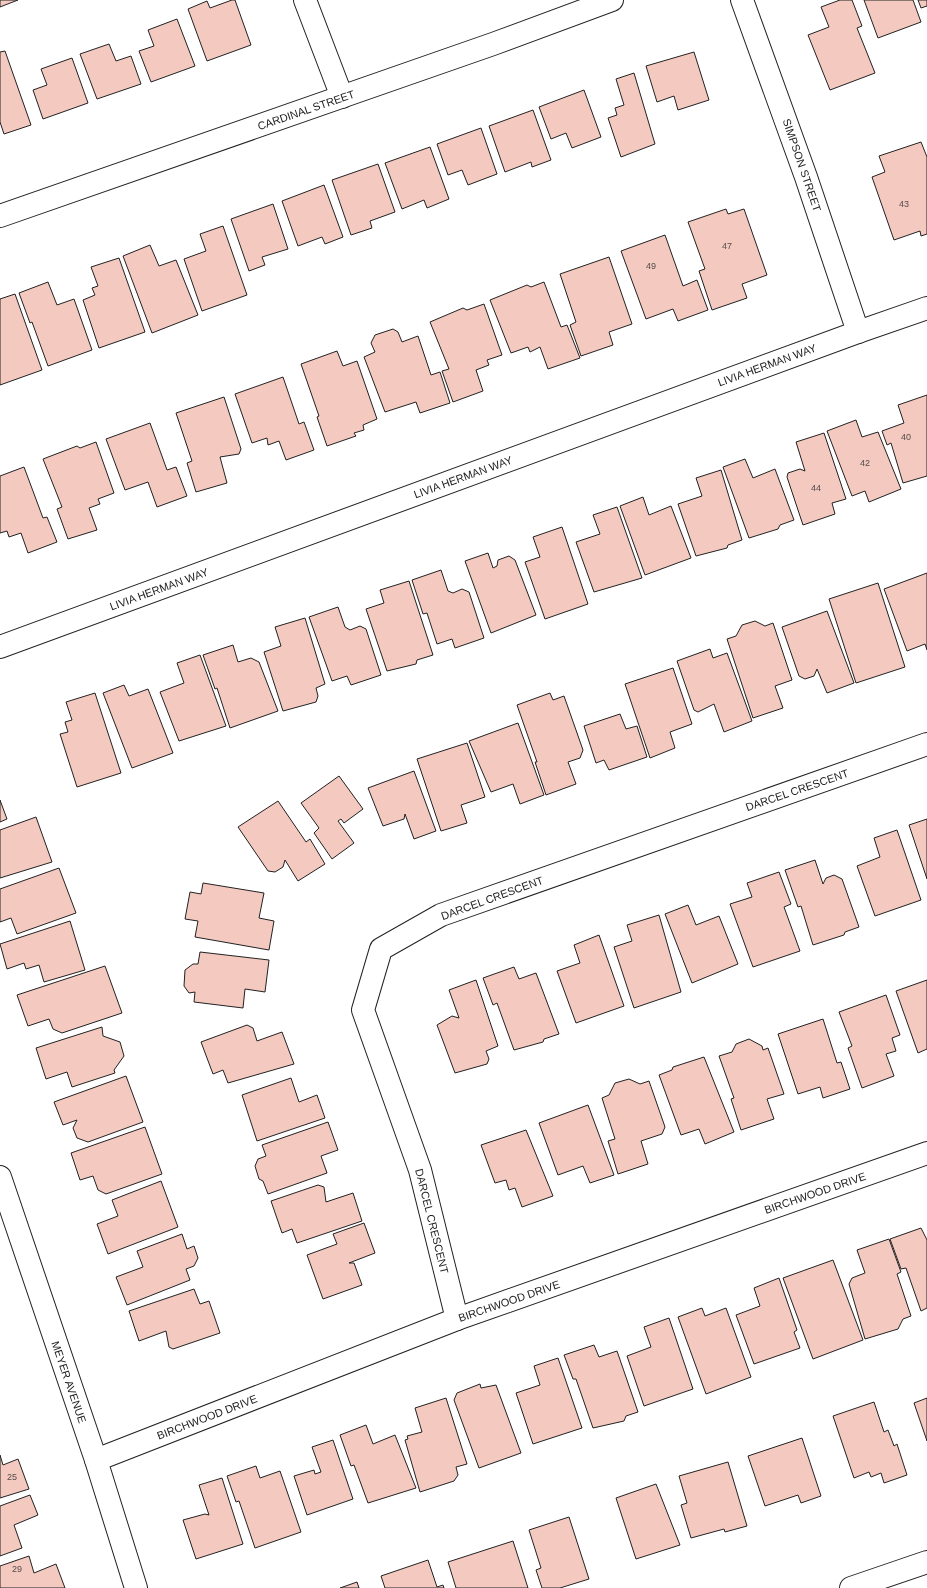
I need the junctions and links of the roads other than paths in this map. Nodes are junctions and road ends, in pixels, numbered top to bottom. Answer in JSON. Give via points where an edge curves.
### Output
{"nodes":[{"id":1,"x":305,"y":0,"type":"edge"},
{"id":2,"x":612,"y":0,"type":"edge"},
{"id":3,"x":742,"y":0,"type":"edge"},
{"id":4,"x":342,"y":97,"type":"junction"},
{"id":5,"x":0,"y":216,"type":"edge"},
{"id":6,"x":927,"y":308,"type":"edge"},
{"id":7,"x":858,"y":332,"type":"junction"},
{"id":8,"x":0,"y":647,"type":"edge"},
{"id":9,"x":927,"y":744,"type":"edge"},
{"id":10,"x":927,"y":1153,"type":"edge"},
{"id":11,"x":0,"y":1177,"type":"edge"},
{"id":12,"x":457,"y":1319,"type":"junction"},
{"id":13,"x":96,"y":1460,"type":"junction"},
{"id":14,"x":927,"y":1562,"type":"edge"},
{"id":15,"x":136,"y":1588,"type":"edge"},
{"id":16,"x":851,"y":1588,"type":"edge"}],
"edges":[{"from":1,"to":4,"type":"street"},
{"from":2,"to":4,"type":"street","name":"CARDINAL STREET"},
{"from":3,"to":7,"type":"street","name":"SIMPSON STREET","via":[[806,177]]},
{"from":4,"to":5,"type":"street","name":"CARDINAL STREET"},
{"from":6,"to":7,"type":"street","name":"LIVIA HERMAN WAY"},
{"from":7,"to":8,"type":"street","name":"LIVIA HERMAN WAY"},
{"from":9,"to":12,"type":"street","name":"DARCEL CRESCENT","via":[[441,915],[381,948],[363,1010],[420,1170]]},
{"from":10,"to":12,"type":"street","name":"BIRCHWOOD DRIVE"},
{"from":11,"to":13,"type":"street","name":"MEYER AVENUE"},
{"from":12,"to":13,"type":"street","name":"BIRCHWOOD DRIVE"},
{"from":13,"to":15,"type":"street","name":"MEYER AVENUE"},
{"from":14,"to":16,"type":"street"}]}
